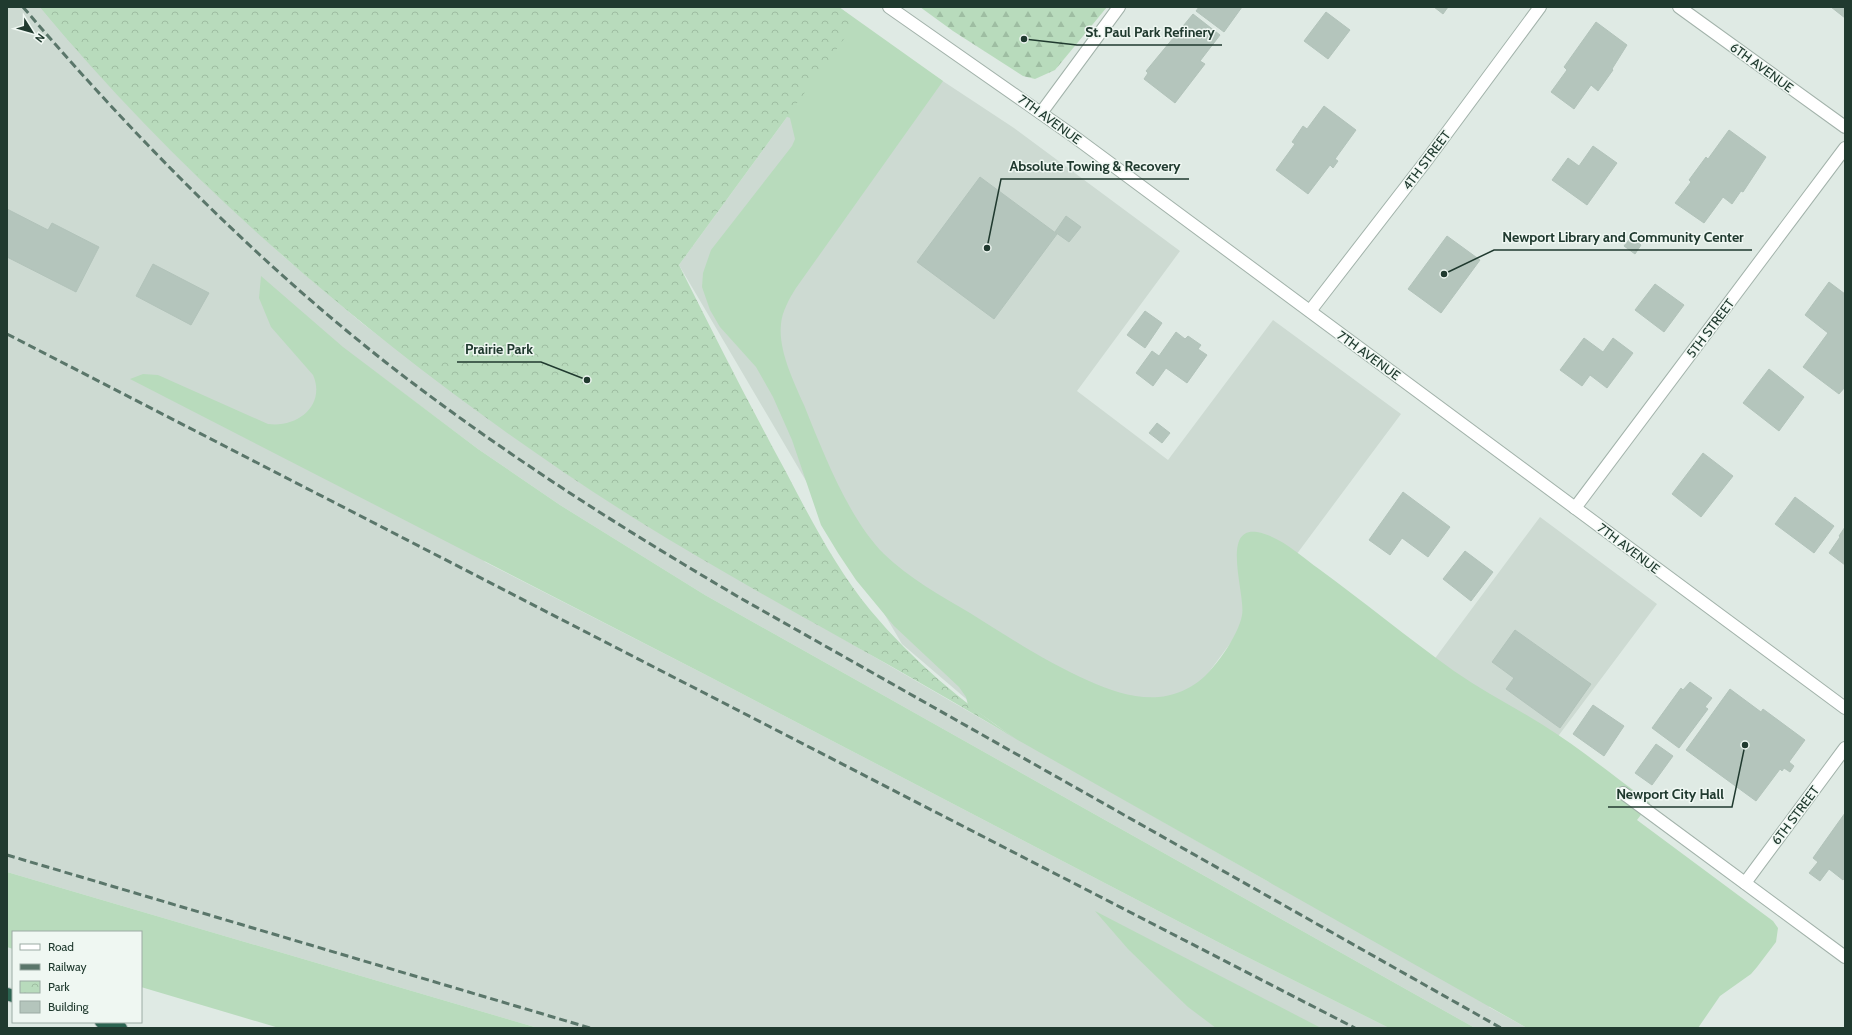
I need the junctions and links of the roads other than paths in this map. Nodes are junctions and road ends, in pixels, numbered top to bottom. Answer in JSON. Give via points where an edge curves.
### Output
{"nodes":[{"id":1,"x":889,"y":7,"type":"edge"},
{"id":2,"x":1119,"y":7,"type":"edge"},
{"id":3,"x":1540,"y":7,"type":"edge"},
{"id":4,"x":1679,"y":7,"type":"edge"},
{"id":5,"x":1041,"y":113,"type":"junction"},
{"id":6,"x":1845,"y":127,"type":"edge"},
{"id":7,"x":1845,"y":148,"type":"edge"},
{"id":8,"x":1310,"y":311,"type":"junction"},
{"id":9,"x":1575,"y":508,"type":"junction"},
{"id":10,"x":1845,"y":708,"type":"edge"},
{"id":11,"x":1845,"y":748,"type":"edge"},
{"id":12,"x":1623,"y":793,"type":"dead end"},
{"id":13,"x":1744,"y":883,"type":"junction"},
{"id":14,"x":1845,"y":957,"type":"edge"},
{"id":15,"x":104,"y":1023,"type":"edge"},
{"id":16,"x":121,"y":1028,"type":"edge"}],
"edges":[{"from":1,"to":5,"type":"street","name":"7TH AVENUE"},
{"from":2,"to":5,"type":"street"},
{"from":3,"to":8,"type":"street","name":"4TH STREET"},
{"from":4,"to":6,"type":"street","name":"6TH AVENUE"},
{"from":5,"to":8,"type":"street","name":"7TH AVENUE"},
{"from":7,"to":9,"type":"street","name":"5TH STREET"},
{"from":8,"to":9,"type":"street","name":"7TH AVENUE"},
{"from":9,"to":10,"type":"street","name":"7TH AVENUE"},
{"from":11,"to":13,"type":"street","name":"6TH STREET"},
{"from":12,"to":13,"type":"street"},
{"from":13,"to":14,"type":"street"},
{"from":15,"to":16,"type":"highway"}]}
